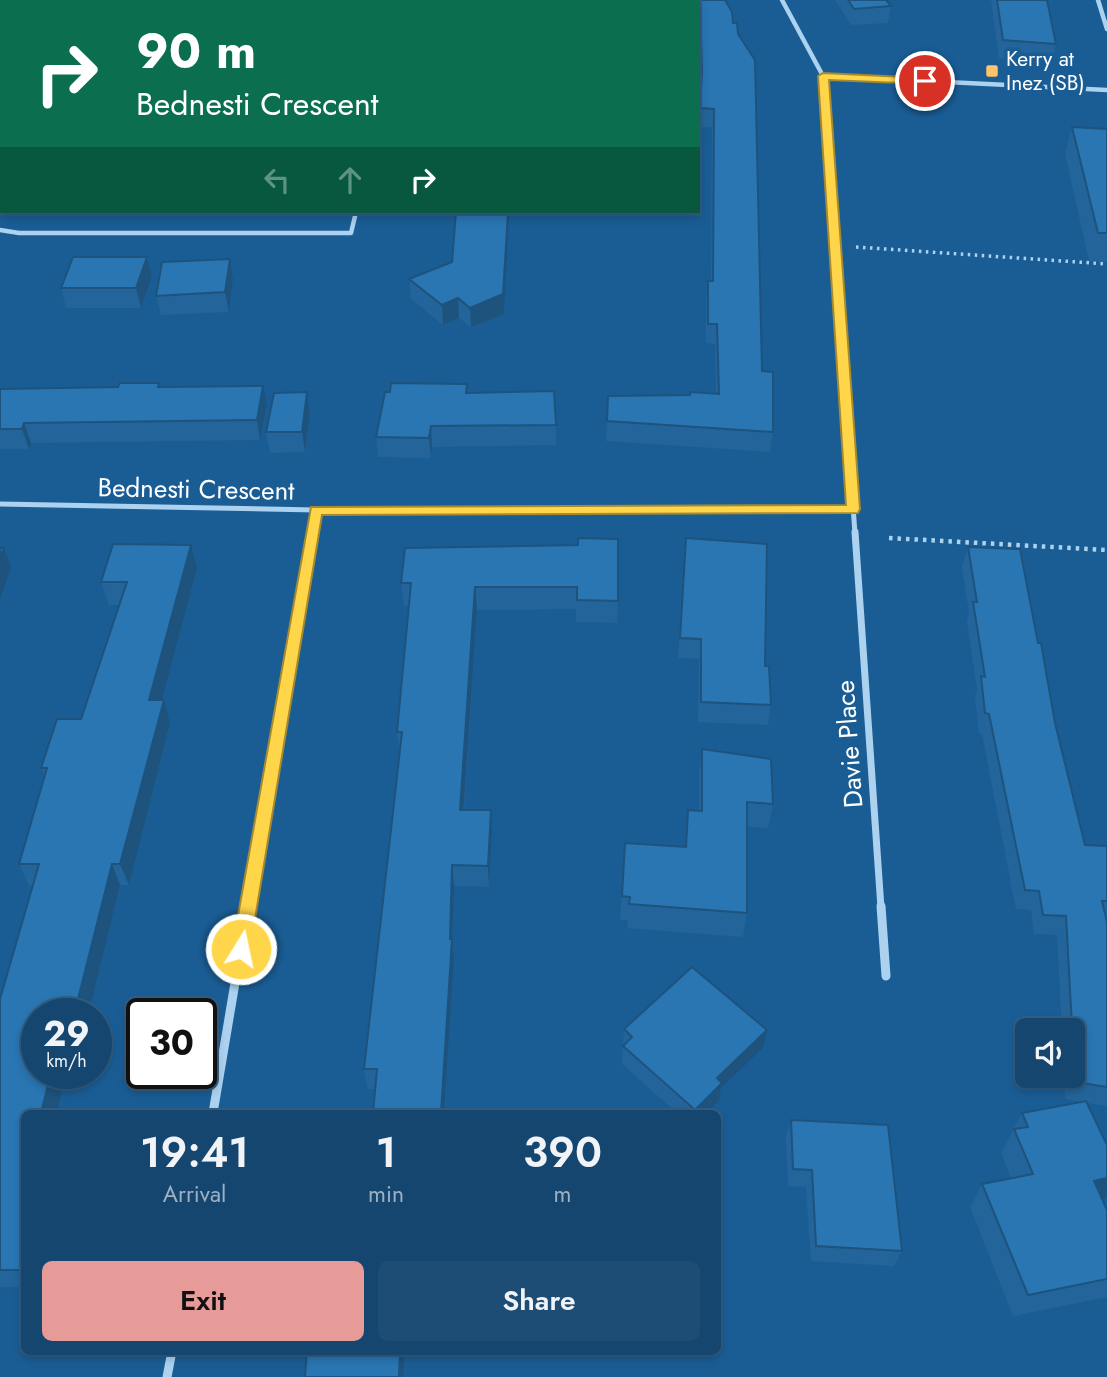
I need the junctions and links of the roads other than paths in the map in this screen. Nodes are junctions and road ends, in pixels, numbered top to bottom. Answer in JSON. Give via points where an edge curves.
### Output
{"nodes":[{"id":1,"x":782,"y":0,"type":"edge"},
{"id":2,"x":1098,"y":0,"type":"edge"},
{"id":3,"x":1107,"y":29,"type":"edge"},
{"id":4,"x":823,"y":76,"type":"junction"},
{"id":5,"x":1107,"y":90,"type":"edge"},
{"id":6,"x":356,"y":214,"type":"edge"},
{"id":7,"x":0,"y":230,"type":"edge"},
{"id":8,"x":0,"y":504,"type":"edge"},
{"id":9,"x":853,"y":509,"type":"junction"},
{"id":10,"x":316,"y":510,"type":"junction"},
{"id":11,"x":886,"y":976,"type":"dead end"},
{"id":12,"x":214,"y":1110,"type":"edge"},
{"id":13,"x":171,"y":1355,"type":"edge"},
{"id":14,"x":167,"y":1377,"type":"edge"}],
"edges":[{"from":1,"to":4,"type":"street"},
{"from":2,"to":3,"type":"street"},
{"from":4,"to":5,"type":"street"},
{"from":4,"to":9,"type":"street","name":"Davie Place"},
{"from":6,"to":7,"type":"street","via":[[351,233]]},
{"from":8,"to":10,"type":"street","name":"Bednesti Crescent"},
{"from":9,"to":10,"type":"street","name":"Bednesti Crescent"},
{"from":9,"to":11,"type":"street","name":"Davie Place"},
{"from":10,"to":12,"type":"street"},
{"from":13,"to":14,"type":"street"}]}
